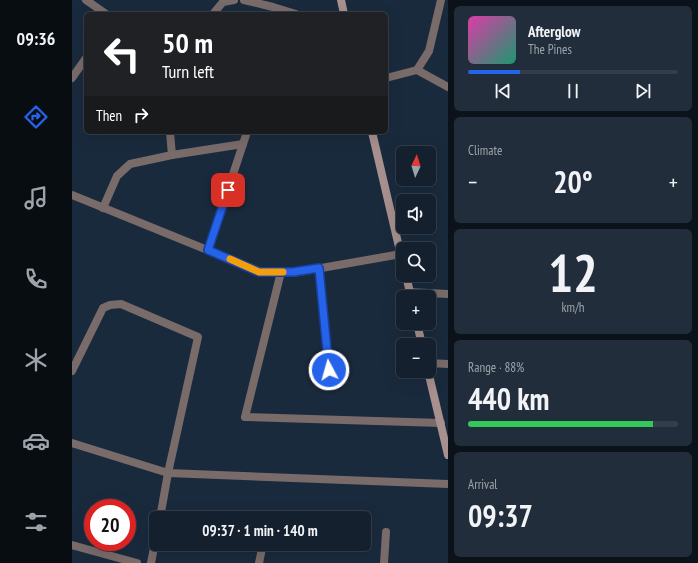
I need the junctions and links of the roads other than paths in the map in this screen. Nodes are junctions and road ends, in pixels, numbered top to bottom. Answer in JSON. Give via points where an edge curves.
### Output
{"nodes":[{"id":1,"x":86,"y":0,"type":"edge"},
{"id":2,"x":234,"y":0,"type":"edge"},
{"id":3,"x":244,"y":0,"type":"edge"},
{"id":4,"x":341,"y":0,"type":"edge"},
{"id":5,"x":441,"y":0,"type":"edge"},
{"id":6,"x":103,"y":12,"type":"edge"},
{"id":7,"x":215,"y":12,"type":"edge"},
{"id":8,"x":289,"y":12,"type":"edge"},
{"id":9,"x":344,"y":12,"type":"edge"},
{"id":10,"x":84,"y":61,"type":"edge"},
{"id":11,"x":417,"y":70,"type":"junction"},
{"id":12,"x":388,"y":77,"type":"edge"},
{"id":13,"x":72,"y":78,"type":"edge"},
{"id":14,"x":448,"y":88,"type":"edge"},
{"id":15,"x":170,"y":134,"type":"edge"},
{"id":16,"x":246,"y":134,"type":"edge"},
{"id":17,"x":372,"y":134,"type":"edge"},
{"id":18,"x":243,"y":144,"type":"junction"},
{"id":19,"x":172,"y":155,"type":"junction"},
{"id":20,"x":72,"y":195,"type":"edge"},
{"id":21,"x":103,"y":208,"type":"junction"},
{"id":22,"x":398,"y":242,"type":"edge"},
{"id":23,"x":208,"y":250,"type":"junction"},
{"id":24,"x":396,"y":255,"type":"edge"},
{"id":25,"x":319,"y":268,"type":"junction"},
{"id":26,"x":281,"y":272,"type":"junction"},
{"id":27,"x":436,"y":294,"type":"edge"},
{"id":28,"x":448,"y":294,"type":"edge"},
{"id":29,"x":436,"y":363,"type":"edge"},
{"id":30,"x":448,"y":364,"type":"edge"},
{"id":31,"x":329,"y":370,"type":"dead end"},
{"id":32,"x":72,"y":371,"type":"edge"},
{"id":33,"x":430,"y":378,"type":"edge"},
{"id":34,"x":441,"y":424,"type":"junction"},
{"id":35,"x":72,"y":443,"type":"edge"},
{"id":36,"x":448,"y":455,"type":"edge"},
{"id":37,"x":168,"y":473,"type":"junction"},
{"id":38,"x":448,"y":484,"type":"edge"},
{"id":39,"x":161,"y":511,"type":"edge"},
{"id":40,"x":386,"y":532,"type":"dead end"},
{"id":41,"x":72,"y":545,"type":"edge"},
{"id":42,"x":153,"y":551,"type":"edge"},
{"id":43,"x":262,"y":551,"type":"edge"},
{"id":44,"x":137,"y":563,"type":"edge"},
{"id":45,"x":151,"y":563,"type":"edge"},
{"id":46,"x":259,"y":563,"type":"edge"},
{"id":47,"x":384,"y":563,"type":"edge"}],
"edges":[{"from":1,"to":6,"type":"street"},
{"from":2,"to":7,"type":"street","via":[[223,2]]},
{"from":3,"to":8,"type":"street"},
{"from":4,"to":9,"type":"main road"},
{"from":5,"to":11,"type":"street","via":[[429,51]]},
{"from":10,"to":13,"type":"street"},
{"from":11,"to":12,"type":"street"},
{"from":11,"to":14,"type":"street"},
{"from":15,"to":19,"type":"street"},
{"from":16,"to":18,"type":"street"},
{"from":17,"to":22,"type":"main road"},
{"from":18,"to":19,"type":"street"},
{"from":18,"to":23,"type":"street"},
{"from":19,"to":21,"type":"street","via":[[130,164],[117,176]]},
{"from":20,"to":21,"type":"street"},
{"from":21,"to":23,"type":"street"},
{"from":23,"to":26,"type":"street","via":[[259,272]]},
{"from":24,"to":25,"type":"street"},
{"from":25,"to":26,"type":"street"},
{"from":25,"to":31,"type":"lane"},
{"from":26,"to":34,"type":"street","via":[[245,417]]},
{"from":27,"to":28,"type":"street"},
{"from":29,"to":30,"type":"street"},
{"from":32,"to":37,"type":"street","via":[[103,308],[110,305],[121,304],[198,337]]},
{"from":33,"to":34,"type":"main road"},
{"from":34,"to":36,"type":"main road"},
{"from":35,"to":37,"type":"street"},
{"from":37,"to":38,"type":"street"},
{"from":37,"to":39,"type":"street"},
{"from":40,"to":47,"type":"street"},
{"from":41,"to":44,"type":"street"},
{"from":42,"to":45,"type":"street"},
{"from":43,"to":46,"type":"street"}]}
